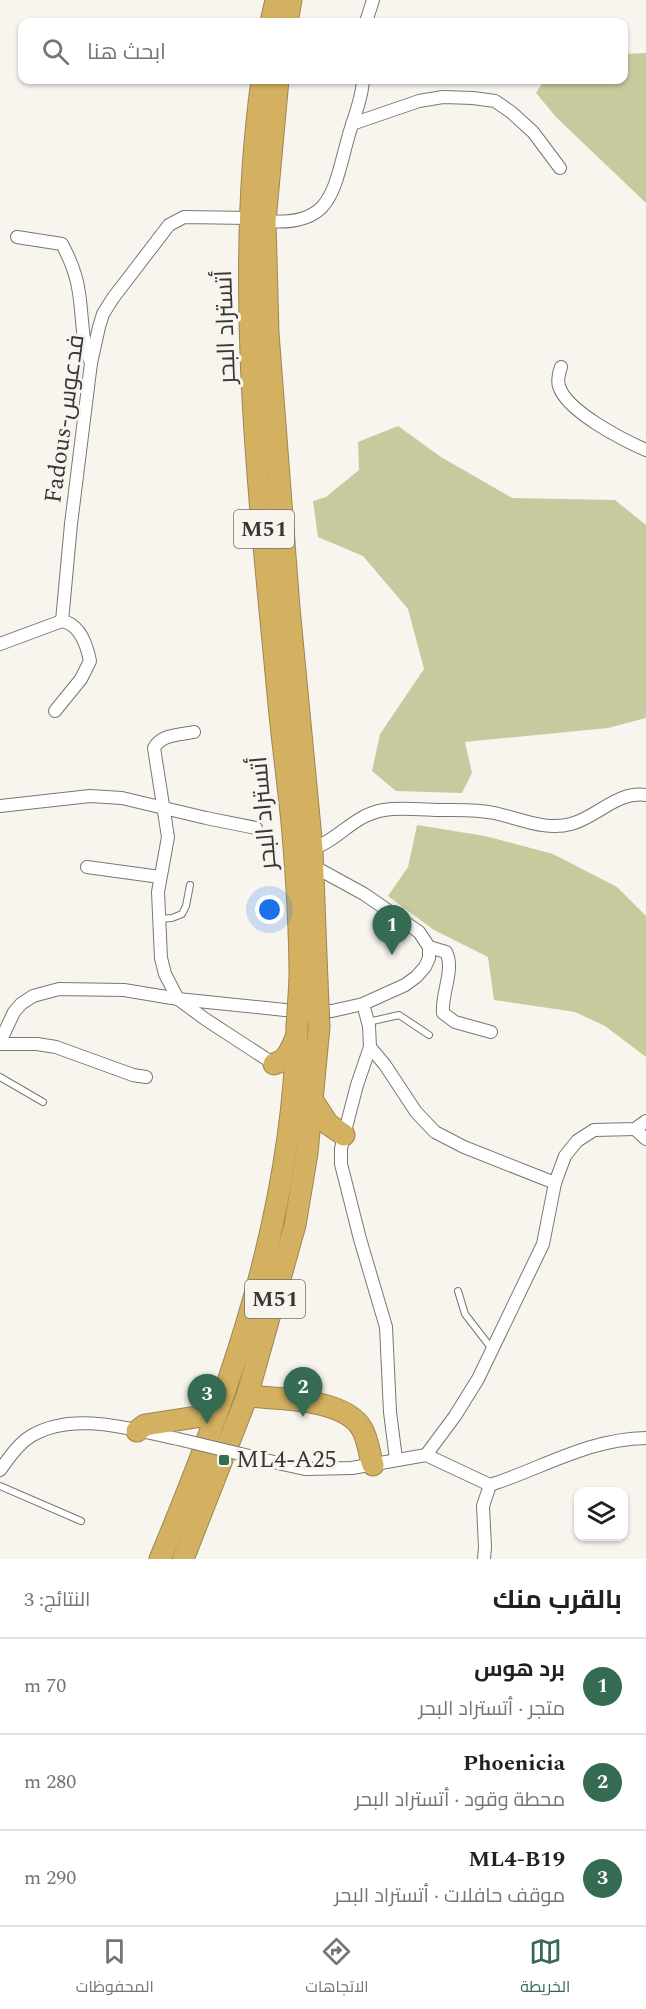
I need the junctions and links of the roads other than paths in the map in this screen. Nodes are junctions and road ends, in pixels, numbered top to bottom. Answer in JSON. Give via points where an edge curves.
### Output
{"nodes":[{"id":1,"x":276,"y":0,"type":"edge"},
{"id":2,"x":291,"y":0,"type":"edge"},
{"id":3,"x":373,"y":0,"type":"edge"},
{"id":4,"x":272,"y":18,"type":"edge"},
{"id":5,"x":288,"y":18,"type":"edge"},
{"id":6,"x":367,"y":18,"type":"edge"},
{"id":7,"x":261,"y":84,"type":"edge"},
{"id":8,"x":277,"y":84,"type":"edge"},
{"id":9,"x":362,"y":84,"type":"edge"},
{"id":10,"x":352,"y":124,"type":"junction"},
{"id":11,"x":560,"y":168,"type":"dead end"},
{"id":12,"x":257,"y":220,"type":"junction"},
{"id":13,"x":17,"y":237,"type":"dead end"},
{"id":14,"x":92,"y":363,"type":"junction"},
{"id":15,"x":561,"y":367,"type":"dead end"},
{"id":16,"x":646,"y":450,"type":"edge"},
{"id":17,"x":62,"y":621,"type":"junction"},
{"id":18,"x":0,"y":644,"type":"edge"},
{"id":19,"x":55,"y":711,"type":"dead end"},
{"id":20,"x":194,"y":732,"type":"dead end"},
{"id":21,"x":646,"y":795,"type":"edge"},
{"id":22,"x":0,"y":806,"type":"edge"},
{"id":23,"x":163,"y":808,"type":"junction"},
{"id":24,"x":256,"y":828,"type":"dead end"},
{"id":25,"x":312,"y":857,"type":"junction"},
{"id":26,"x":87,"y":867,"type":"dead end"},
{"id":27,"x":160,"y":877,"type":"junction"},
{"id":28,"x":190,"y":885,"type":"dead end"},
{"id":29,"x":159,"y":919,"type":"junction"},
{"id":30,"x":429,"y":947,"type":"junction"},
{"id":31,"x":308,"y":980,"type":"junction"},
{"id":32,"x":178,"y":999,"type":"junction"},
{"id":33,"x":363,"y":1004,"type":"junction"},
{"id":34,"x":368,"y":1022,"type":"junction"},
{"id":35,"x":297,"y":1031,"type":"junction"},
{"id":36,"x":491,"y":1032,"type":"dead end"},
{"id":37,"x":429,"y":1035,"type":"dead end"},
{"id":38,"x":0,"y":1043,"type":"edge"},
{"id":39,"x":370,"y":1047,"type":"junction"},
{"id":40,"x":274,"y":1064,"type":"junction"},
{"id":41,"x":0,"y":1077,"type":"edge"},
{"id":42,"x":146,"y":1077,"type":"dead end"},
{"id":43,"x":295,"y":1083,"type":"junction"},
{"id":44,"x":313,"y":1101,"type":"junction"},
{"id":45,"x":43,"y":1102,"type":"dead end"},
{"id":46,"x":646,"y":1121,"type":"edge"},
{"id":47,"x":635,"y":1129,"type":"junction"},
{"id":48,"x":344,"y":1135,"type":"junction"},
{"id":49,"x":646,"y":1139,"type":"edge"},
{"id":50,"x":307,"y":1153,"type":"junction"},
{"id":51,"x":555,"y":1183,"type":"junction"},
{"id":52,"x":458,"y":1291,"type":"dead end"},
{"id":53,"x":492,"y":1349,"type":"junction"},
{"id":54,"x":247,"y":1396,"type":"junction"},
{"id":55,"x":220,"y":1404,"type":"junction"},
{"id":56,"x":190,"y":1418,"type":"junction"},
{"id":57,"x":137,"y":1431,"type":"junction"},
{"id":58,"x":646,"y":1438,"type":"edge"},
{"id":59,"x":205,"y":1449,"type":"junction"},
{"id":60,"x":426,"y":1455,"type":"junction"},
{"id":61,"x":396,"y":1459,"type":"junction"},
{"id":62,"x":373,"y":1465,"type":"junction"},
{"id":63,"x":0,"y":1470,"type":"edge"},
{"id":64,"x":490,"y":1485,"type":"junction"},
{"id":65,"x":0,"y":1486,"type":"edge"},
{"id":66,"x":81,"y":1521,"type":"dead end"},
{"id":67,"x":160,"y":1559,"type":"edge"},
{"id":68,"x":183,"y":1559,"type":"edge"},
{"id":69,"x":484,"y":1559,"type":"edge"}],
"edges":[{"from":1,"to":4,"type":"highway"},
{"from":2,"to":5,"type":"highway"},
{"from":3,"to":6,"type":"street"},
{"from":7,"to":12,"type":"highway","name":"أتستراد البحر","number":"M51","via":[[256,125]]},
{"from":8,"to":12,"type":"highway","name":"أتستراد البحر","number":"M51"},
{"from":9,"to":10,"type":"street","name":"Fadous-فدعوس"},
{"from":10,"to":11,"type":"street","via":[[443,97],[495,101],[533,132]]},
{"from":10,"to":12,"type":"street","name":"Fadous-فدعوس","via":[[326,204],[299,221]]},
{"from":12,"to":14,"type":"street","name":"Fadous-فدعوس","via":[[184,217],[169,225],[103,314]]},
{"from":12,"to":25,"type":"highway","name":"أتستراد البحر","number":"M51"},
{"from":12,"to":31,"type":"highway","name":"أتستراد البحر","number":"M51","via":[[250,336],[257,448],[298,914]]},
{"from":13,"to":14,"type":"street","via":[[62,244],[76,279],[83,342]]},
{"from":14,"to":17,"type":"street","name":"Fadous-فدعوس"},
{"from":15,"to":16,"type":"street","via":[[559,387],[567,399],[602,429]]},
{"from":17,"to":18,"type":"street"},
{"from":17,"to":19,"type":"street","via":[[73,624],[90,661]]},
{"from":20,"to":23,"type":"street","via":[[163,738],[154,748]]},
{"from":21,"to":25,"type":"street","via":[[625,795],[570,825],[533,823],[465,809],[384,810],[351,823]]},
{"from":22,"to":23,"type":"street","via":[[106,796]]},
{"from":23,"to":24,"type":"street"},
{"from":23,"to":27,"type":"street","via":[[168,837]]},
{"from":25,"to":30,"type":"street","via":[[408,923]]},
{"from":25,"to":31,"type":"highway","name":"أتستراد البحر","number":"M51"},
{"from":26,"to":27,"type":"street"},
{"from":27,"to":29,"type":"street"},
{"from":28,"to":29,"type":"lane","via":[[182,914]]},
{"from":29,"to":32,"type":"street","via":[[161,958]]},
{"from":30,"to":33,"type":"street","via":[[429,958],[416,977]]},
{"from":30,"to":36,"type":"street","via":[[446,952],[448,957],[443,1013],[455,1022]]},
{"from":31,"to":35,"type":"highway","name":"أتستراد البحر","number":"M51","bridge":true},
{"from":31,"to":44,"type":"highway","name":"أتستراد البحر","number":"M51","bridge":true,"via":[[319,1027]]},
{"from":32,"to":33,"type":"street","via":[[285,1010],[332,1011]]},
{"from":32,"to":38,"type":"street","via":[[124,990],[46,992],[21,1004]]},
{"from":32,"to":40,"type":"street"},
{"from":33,"to":34,"type":"street"},
{"from":34,"to":37,"type":"lane","via":[[399,1015]]},
{"from":34,"to":39,"type":"street"},
{"from":35,"to":40,"type":"highway","via":[[288,1055]]},
{"from":35,"to":43,"type":"highway","name":"أتستراد البحر","number":"M51"},
{"from":38,"to":42,"type":"street","via":[[56,1047]]},
{"from":39,"to":48,"type":"street"},
{"from":39,"to":51,"type":"street","via":[[435,1132],[464,1148]]},
{"from":40,"to":43,"type":"highway"},
{"from":41,"to":45,"type":"lane"},
{"from":43,"to":55,"type":"highway","name":"أتستراد البحر","number":"M51","via":[[273,1227]]},
{"from":44,"to":48,"type":"highway","via":[[328,1124]]},
{"from":44,"to":50,"type":"highway","name":"أتستراد البحر","number":"M51"},
{"from":46,"to":47,"type":"street"},
{"from":47,"to":49,"type":"street"},
{"from":47,"to":51,"type":"street","via":[[594,1130],[577,1141],[565,1156]]},
{"from":48,"to":50,"type":"highway","via":[[317,1142]]},
{"from":48,"to":61,"type":"street","via":[[341,1149],[345,1180],[386,1327]]},
{"from":50,"to":54,"type":"highway","name":"أتستراد البحر","number":"M51","via":[[295,1225]]},
{"from":51,"to":53,"type":"street","via":[[543,1244]]},
{"from":52,"to":53,"type":"lane","via":[[465,1314]]},
{"from":53,"to":60,"type":"street","via":[[455,1416]]},
{"from":54,"to":62,"type":"highway","via":[[316,1403],[350,1416],[363,1430]]},
{"from":54,"to":68,"type":"highway","name":"أتستراد البحر","number":"M51"},
{"from":55,"to":56,"type":"highway","via":[[208,1415]]},
{"from":55,"to":59,"type":"highway","name":"أتستراد البحر","number":"M51"},
{"from":56,"to":57,"type":"highway","via":[[145,1425]]},
{"from":56,"to":59,"type":"highway","via":[[200,1428]]},
{"from":57,"to":62,"type":"street","bridge":true,"via":[[305,1469]]},
{"from":57,"to":63,"type":"street","via":[[79,1424],[47,1429],[19,1445]]},
{"from":58,"to":64,"type":"street","via":[[600,1444]]},
{"from":59,"to":67,"type":"highway","name":"أتستراد البحر","number":"M51"},
{"from":60,"to":61,"type":"street"},
{"from":60,"to":64,"type":"street"},
{"from":61,"to":62,"type":"street"},
{"from":64,"to":69,"type":"street","via":[[483,1506]]},
{"from":65,"to":66,"type":"lane"}]}
